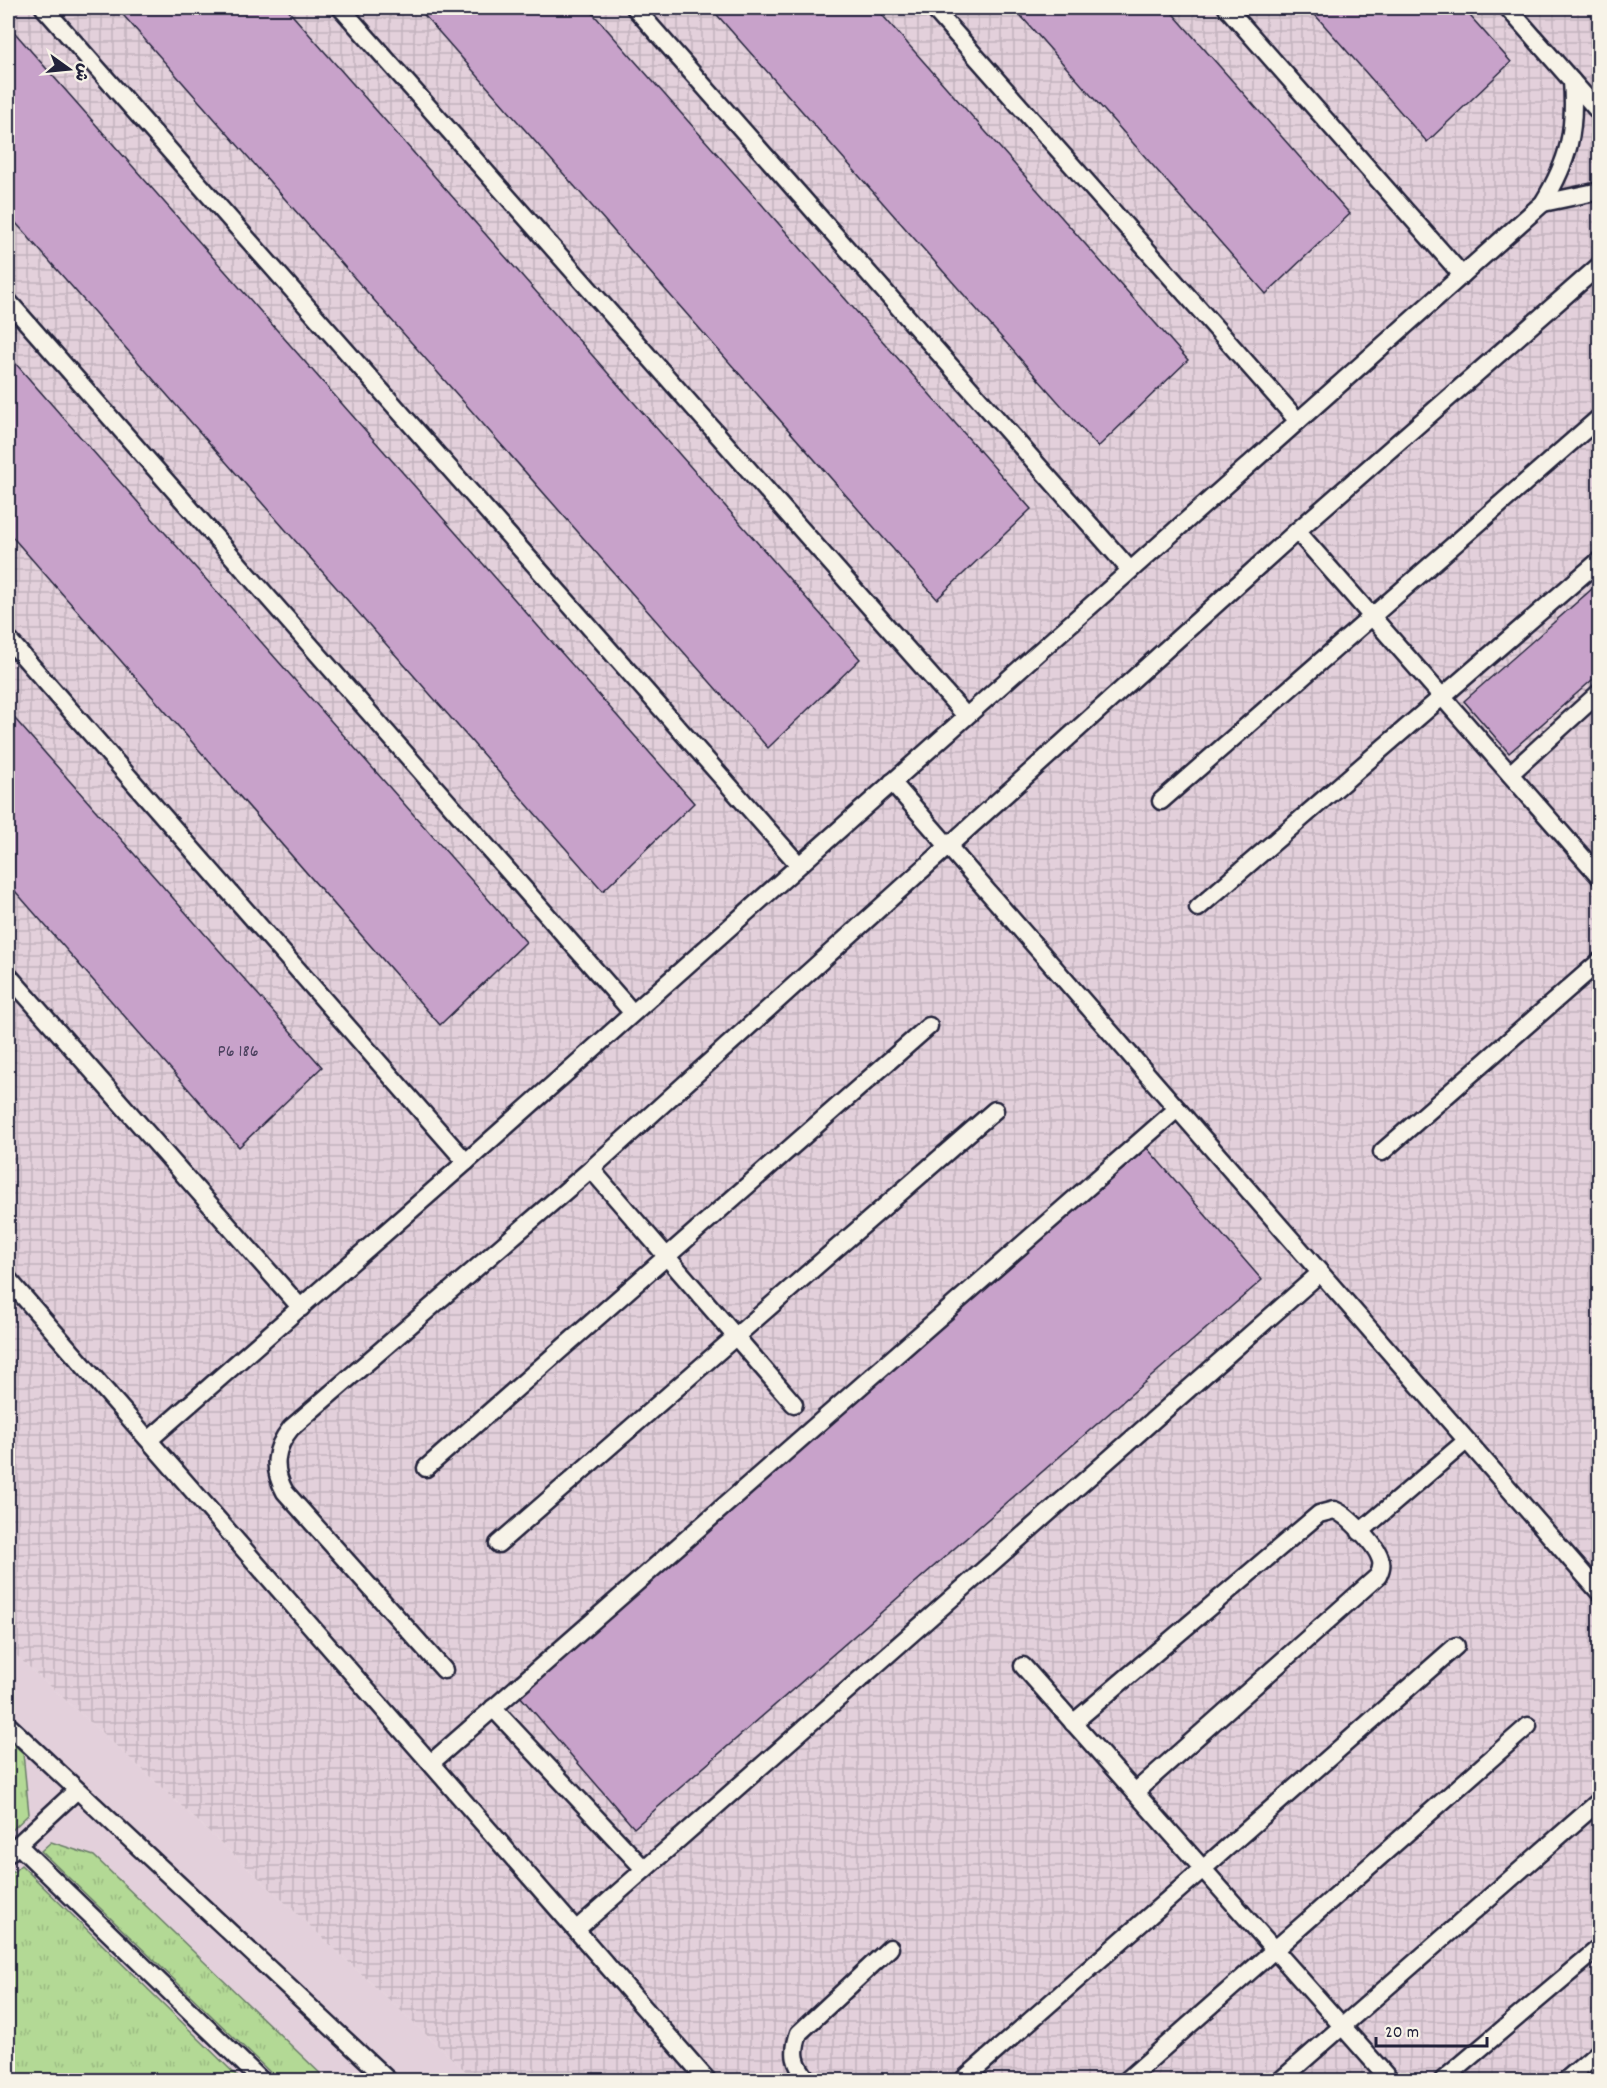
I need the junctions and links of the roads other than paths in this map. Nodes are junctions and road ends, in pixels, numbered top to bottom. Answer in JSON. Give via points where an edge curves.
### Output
{"nodes":[{"id":1,"x":44,"y":8,"type":"edge"},
{"id":2,"x":340,"y":8,"type":"edge"},
{"id":3,"x":635,"y":8,"type":"edge"},
{"id":4,"x":933,"y":8,"type":"edge"},
{"id":5,"x":1227,"y":8,"type":"edge"},
{"id":6,"x":1508,"y":8,"type":"edge"},
{"id":7,"x":1572,"y":81,"type":"junction"},
{"id":8,"x":1599,"y":113,"type":"edge"},
{"id":9,"x":1599,"y":191,"type":"edge"},
{"id":10,"x":1543,"y":203,"type":"junction"},
{"id":11,"x":1599,"y":265,"type":"edge"},
{"id":12,"x":1462,"y":275,"type":"junction"},
{"id":13,"x":8,"y":301,"type":"edge"},
{"id":14,"x":1599,"y":417,"type":"edge"},
{"id":15,"x":1298,"y":421,"type":"junction"},
{"id":16,"x":1297,"y":531,"type":"junction"},
{"id":17,"x":1599,"y":560,"type":"edge"},
{"id":18,"x":1130,"y":570,"type":"junction"},
{"id":19,"x":1372,"y":616,"type":"junction"},
{"id":20,"x":8,"y":639,"type":"edge"},
{"id":21,"x":1599,"y":692,"type":"edge"},
{"id":22,"x":1442,"y":697,"type":"junction"},
{"id":23,"x":966,"y":716,"type":"junction"},
{"id":24,"x":1510,"y":774,"type":"junction"},
{"id":25,"x":892,"y":782,"type":"junction"},
{"id":26,"x":1161,"y":801,"type":"dead end"},
{"id":27,"x":949,"y":847,"type":"junction"},
{"id":28,"x":799,"y":865,"type":"junction"},
{"id":29,"x":1599,"y":877,"type":"edge"},
{"id":30,"x":1198,"y":908,"type":"dead end"},
{"id":31,"x":1599,"y":961,"type":"edge"},
{"id":32,"x":8,"y":975,"type":"edge"},
{"id":33,"x":633,"y":1012,"type":"junction"},
{"id":34,"x":929,"y":1026,"type":"dead end"},
{"id":35,"x":1177,"y":1109,"type":"junction"},
{"id":36,"x":995,"y":1110,"type":"dead end"},
{"id":37,"x":1382,"y":1152,"type":"dead end"},
{"id":38,"x":466,"y":1162,"type":"junction"},
{"id":39,"x":591,"y":1169,"type":"junction"},
{"id":40,"x":665,"y":1257,"type":"junction"},
{"id":41,"x":1320,"y":1273,"type":"junction"},
{"id":42,"x":8,"y":1279,"type":"edge"},
{"id":43,"x":300,"y":1308,"type":"junction"},
{"id":44,"x":736,"y":1338,"type":"junction"},
{"id":45,"x":794,"y":1404,"type":"dead end"},
{"id":46,"x":149,"y":1440,"type":"junction"},
{"id":47,"x":1466,"y":1441,"type":"junction"},
{"id":48,"x":426,"y":1468,"type":"dead end"},
{"id":49,"x":1360,"y":1532,"type":"junction"},
{"id":50,"x":498,"y":1544,"type":"dead end"},
{"id":51,"x":1599,"y":1593,"type":"edge"},
{"id":52,"x":1456,"y":1646,"type":"dead end"},
{"id":53,"x":1023,"y":1666,"type":"dead end"},
{"id":54,"x":444,"y":1670,"type":"dead end"},
{"id":55,"x":493,"y":1708,"type":"junction"},
{"id":56,"x":1073,"y":1723,"type":"junction"},
{"id":57,"x":8,"y":1725,"type":"edge"},
{"id":58,"x":1528,"y":1726,"type":"dead end"},
{"id":59,"x":432,"y":1762,"type":"junction"},
{"id":60,"x":77,"y":1790,"type":"junction"},
{"id":61,"x":1135,"y":1792,"type":"junction"},
{"id":62,"x":1597,"y":1803,"type":"dead end"},
{"id":63,"x":13,"y":1850,"type":"edge"},
{"id":64,"x":644,"y":1869,"type":"junction"},
{"id":65,"x":1203,"y":1869,"type":"junction"},
{"id":66,"x":577,"y":1929,"type":"junction"},
{"id":67,"x":1599,"y":1947,"type":"edge"},
{"id":68,"x":890,"y":1948,"type":"dead end"},
{"id":69,"x":1275,"y":1950,"type":"junction"},
{"id":70,"x":1342,"y":2027,"type":"junction"},
{"id":71,"x":1599,"y":2051,"type":"edge"},
{"id":72,"x":261,"y":2080,"type":"edge"},
{"id":73,"x":388,"y":2080,"type":"edge"},
{"id":74,"x":707,"y":2080,"type":"edge"},
{"id":75,"x":808,"y":2080,"type":"edge"},
{"id":76,"x":963,"y":2080,"type":"edge"},
{"id":77,"x":1127,"y":2080,"type":"edge"},
{"id":78,"x":1281,"y":2080,"type":"edge"},
{"id":79,"x":1390,"y":2080,"type":"edge"},
{"id":80,"x":1443,"y":2080,"type":"edge"},
{"id":81,"x":1566,"y":2080,"type":"edge"}],
"edges":[{"from":1,"to":28,"type":"lane"},
{"from":2,"to":23,"type":"lane"},
{"from":3,"to":18,"type":"lane"},
{"from":4,"to":15,"type":"lane"},
{"from":5,"to":12,"type":"lane"},
{"from":6,"to":7,"type":"lane"},
{"from":7,"to":8,"type":"lane"},
{"from":7,"to":10,"type":"lane","via":[[1575,113],[1570,144],[1560,175]]},
{"from":9,"to":10,"type":"lane"},
{"from":10,"to":12,"type":"lane"},
{"from":11,"to":16,"type":"lane"},
{"from":12,"to":15,"type":"lane"},
{"from":13,"to":33,"type":"lane"},
{"from":14,"to":19,"type":"lane"},
{"from":15,"to":18,"type":"lane"},
{"from":16,"to":19,"type":"lane"},
{"from":16,"to":27,"type":"lane"},
{"from":17,"to":22,"type":"lane"},
{"from":18,"to":23,"type":"lane"},
{"from":19,"to":22,"type":"lane"},
{"from":19,"to":26,"type":"lane"},
{"from":20,"to":38,"type":"lane"},
{"from":21,"to":24,"type":"lane"},
{"from":22,"to":24,"type":"lane"},
{"from":22,"to":30,"type":"lane"},
{"from":23,"to":25,"type":"lane"},
{"from":24,"to":29,"type":"lane"},
{"from":25,"to":27,"type":"lane"},
{"from":25,"to":28,"type":"lane"},
{"from":27,"to":35,"type":"lane"},
{"from":27,"to":39,"type":"lane"},
{"from":28,"to":33,"type":"lane"},
{"from":31,"to":37,"type":"lane"},
{"from":32,"to":43,"type":"lane"},
{"from":33,"to":38,"type":"lane"},
{"from":34,"to":40,"type":"lane"},
{"from":35,"to":41,"type":"lane"},
{"from":35,"to":55,"type":"lane"},
{"from":36,"to":44,"type":"lane"},
{"from":38,"to":43,"type":"lane"},
{"from":39,"to":40,"type":"lane"},
{"from":39,"to":54,"type":"lane","via":[[291,1428],[277,1451],[275,1465],[285,1492]]},
{"from":40,"to":44,"type":"lane"},
{"from":40,"to":48,"type":"lane"},
{"from":41,"to":47,"type":"lane"},
{"from":41,"to":64,"type":"lane"},
{"from":42,"to":46,"type":"lane"},
{"from":43,"to":46,"type":"lane"},
{"from":44,"to":45,"type":"lane"},
{"from":44,"to":50,"type":"lane"},
{"from":46,"to":59,"type":"lane"},
{"from":47,"to":49,"type":"lane"},
{"from":47,"to":51,"type":"lane"},
{"from":49,"to":56,"type":"lane","via":[[1342,1512],[1319,1514]]},
{"from":49,"to":61,"type":"lane","via":[[1381,1559],[1378,1576]]},
{"from":52,"to":65,"type":"lane"},
{"from":53,"to":56,"type":"lane"},
{"from":55,"to":59,"type":"lane"},
{"from":55,"to":64,"type":"lane"},
{"from":56,"to":61,"type":"lane"},
{"from":57,"to":60,"type":"lane"},
{"from":58,"to":69,"type":"lane"},
{"from":59,"to":66,"type":"lane"},
{"from":60,"to":63,"type":"lane"},
{"from":60,"to":73,"type":"lane"},
{"from":61,"to":65,"type":"lane"},
{"from":62,"to":70,"type":"lane"},
{"from":63,"to":72,"type":"lane"},
{"from":64,"to":66,"type":"lane"},
{"from":65,"to":69,"type":"lane"},
{"from":65,"to":76,"type":"lane"},
{"from":66,"to":74,"type":"lane"},
{"from":67,"to":80,"type":"lane"},
{"from":68,"to":75,"type":"lane","via":[[799,2033],[794,2048],[796,2064]]},
{"from":69,"to":70,"type":"lane"},
{"from":69,"to":77,"type":"lane"},
{"from":70,"to":78,"type":"lane"},
{"from":70,"to":79,"type":"lane"},
{"from":71,"to":81,"type":"lane"}]}
